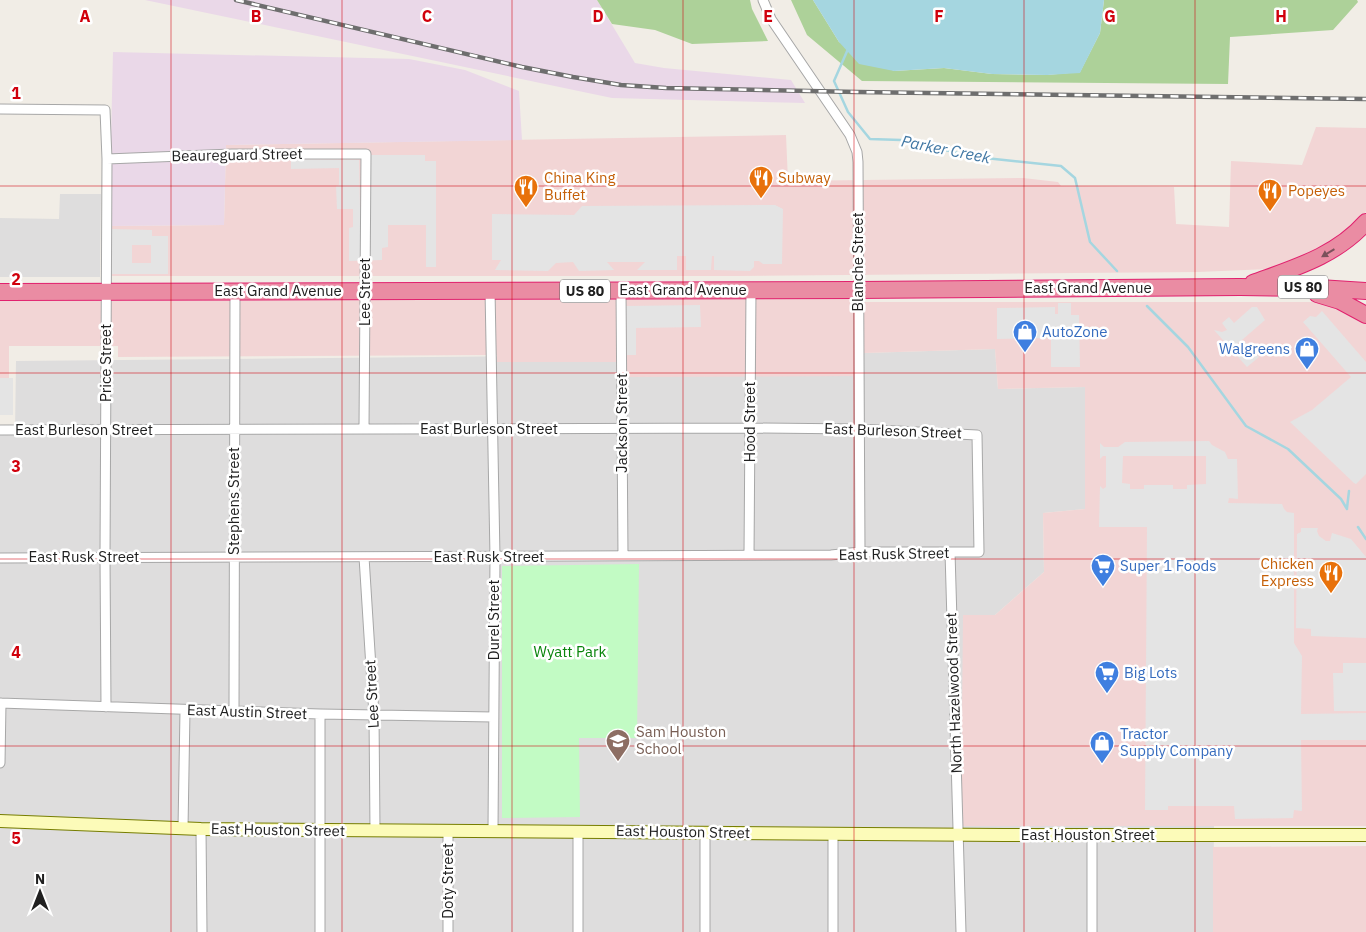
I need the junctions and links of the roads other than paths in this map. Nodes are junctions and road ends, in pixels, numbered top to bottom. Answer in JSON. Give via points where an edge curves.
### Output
{"nodes":[{"id":1,"x":763,"y":0,"type":"edge"},
{"id":2,"x":0,"y":109,"type":"edge"},
{"id":3,"x":366,"y":154,"type":"joint"},
{"id":4,"x":107,"y":158,"type":"junction"},
{"id":5,"x":1366,"y":222,"type":"edge"},
{"id":6,"x":1240,"y":287,"type":"junction"},
{"id":7,"x":1293,"y":287,"type":"junction"},
{"id":8,"x":490,"y":290,"type":"junction"},
{"id":9,"x":751,"y":290,"type":"junction"},
{"id":10,"x":858,"y":290,"type":"junction"},
{"id":11,"x":106,"y":291,"type":"junction"},
{"id":12,"x":235,"y":291,"type":"junction"},
{"id":13,"x":364,"y":291,"type":"junction"},
{"id":14,"x":621,"y":291,"type":"junction"},
{"id":15,"x":0,"y":292,"type":"edge"},
{"id":16,"x":1366,"y":292,"type":"edge"},
{"id":17,"x":1366,"y":315,"type":"edge"},
{"id":18,"x":494,"y":428,"type":"junction"},
{"id":19,"x":750,"y":428,"type":"junction"},
{"id":20,"x":106,"y":429,"type":"junction"},
{"id":21,"x":364,"y":429,"type":"junction"},
{"id":22,"x":622,"y":429,"type":"junction"},
{"id":23,"x":858,"y":429,"type":"junction"},
{"id":24,"x":0,"y":430,"type":"edge"},
{"id":25,"x":234,"y":430,"type":"junction"},
{"id":26,"x":860,"y":552,"type":"junction"},
{"id":27,"x":950,"y":552,"type":"junction"},
{"id":28,"x":979,"y":552,"type":"joint"},
{"id":29,"x":750,"y":555,"type":"junction"},
{"id":30,"x":623,"y":556,"type":"junction"},
{"id":31,"x":105,"y":557,"type":"junction"},
{"id":32,"x":234,"y":557,"type":"junction"},
{"id":33,"x":364,"y":557,"type":"junction"},
{"id":34,"x":494,"y":557,"type":"junction"},
{"id":35,"x":0,"y":558,"type":"edge"},
{"id":36,"x":1,"y":703,"type":"edge"},
{"id":37,"x":106,"y":707,"type":"junction"},
{"id":38,"x":185,"y":710,"type":"junction"},
{"id":39,"x":234,"y":711,"type":"junction"},
{"id":40,"x":320,"y":714,"type":"junction"},
{"id":41,"x":374,"y":715,"type":"junction"},
{"id":42,"x":493,"y":718,"type":"junction"},
{"id":43,"x":0,"y":762,"type":"edge"},
{"id":44,"x":0,"y":821,"type":"edge"},
{"id":45,"x":183,"y":828,"type":"junction"},
{"id":46,"x":202,"y":829,"type":"junction"},
{"id":47,"x":320,"y":830,"type":"junction"},
{"id":48,"x":493,"y":830,"type":"junction"},
{"id":49,"x":375,"y":831,"type":"junction"},
{"id":50,"x":448,"y":831,"type":"junction"},
{"id":51,"x":578,"y":831,"type":"junction"},
{"id":52,"x":705,"y":833,"type":"junction"},
{"id":53,"x":833,"y":834,"type":"junction"},
{"id":54,"x":957,"y":835,"type":"junction"},
{"id":55,"x":1092,"y":835,"type":"junction"},
{"id":56,"x":1366,"y":835,"type":"edge"},
{"id":57,"x":202,"y":932,"type":"edge"},
{"id":58,"x":320,"y":932,"type":"edge"},
{"id":59,"x":448,"y":932,"type":"edge"},
{"id":60,"x":578,"y":932,"type":"edge"},
{"id":61,"x":705,"y":932,"type":"edge"},
{"id":62,"x":833,"y":932,"type":"edge"},
{"id":63,"x":962,"y":932,"type":"edge"},
{"id":64,"x":1092,"y":932,"type":"edge"}],
"edges":[{"from":1,"to":10,"type":"street","name":"Blanche Street","via":[[771,19],[850,135],[857,152]]},
{"from":2,"to":4,"type":"street","name":"Price Street","via":[[105,110]]},
{"from":3,"to":4,"type":"street","name":"Beaureguard Street"},
{"from":3,"to":13,"type":"street","name":"Lee Street"},
{"from":4,"to":11,"type":"street","name":"Price Street"},
{"from":5,"to":6,"type":"highway","one_way":true,"via":[[1342,244],[1322,256]]},
{"from":6,"to":7,"type":"highway","name":"East Grand Avenue","number":"US 80"},
{"from":6,"to":10,"type":"highway","name":"East Grand Avenue","number":"US 80"},
{"from":7,"to":16,"type":"highway","name":"East Grand Avenue","number":"US 80"},
{"from":7,"to":17,"type":"highway","via":[[1340,301]]},
{"from":8,"to":13,"type":"highway","name":"East Grand Avenue","number":"US 80"},
{"from":8,"to":14,"type":"highway","name":"East Grand Avenue","number":"US 80"},
{"from":8,"to":18,"type":"street","name":"Durel Street"},
{"from":9,"to":10,"type":"highway","name":"East Grand Avenue","number":"US 80"},
{"from":9,"to":14,"type":"highway","name":"East Grand Avenue","number":"US 80"},
{"from":9,"to":19,"type":"street","name":"Hood Street"},
{"from":10,"to":23,"type":"street","name":"Blanche Street"},
{"from":11,"to":12,"type":"highway","name":"East Grand Avenue","number":"US 80"},
{"from":11,"to":15,"type":"highway","name":"East Grand Avenue","number":"US 80"},
{"from":11,"to":20,"type":"street","name":"Price Street"},
{"from":12,"to":13,"type":"highway","name":"East Grand Avenue","number":"US 80"},
{"from":12,"to":25,"type":"street","name":"Stephens Street"},
{"from":13,"to":21,"type":"street","name":"Lee Street"},
{"from":14,"to":22,"type":"street","name":"Jackson Street"},
{"from":18,"to":21,"type":"street","name":"East Burleson Street"},
{"from":18,"to":22,"type":"street","name":"East Burleson Street"},
{"from":18,"to":34,"type":"street","name":"Durel Street"},
{"from":19,"to":22,"type":"street","name":"East Burleson Street"},
{"from":19,"to":23,"type":"street","name":"East Burleson Street"},
{"from":19,"to":29,"type":"street","name":"Hood Street"},
{"from":20,"to":24,"type":"street","name":"East Burleson Street"},
{"from":20,"to":25,"type":"street","name":"East Burleson Street"},
{"from":20,"to":31,"type":"street","name":"Price Street"},
{"from":21,"to":25,"type":"street","name":"East Burleson Street"},
{"from":22,"to":30,"type":"street","name":"Jackson Street"},
{"from":23,"to":26,"type":"street","name":"Blanche Street"},
{"from":23,"to":28,"type":"street","name":"East Burleson Street","via":[[977,435]]},
{"from":25,"to":32,"type":"street","name":"Stephens Street"},
{"from":26,"to":27,"type":"street","name":"East Rusk Street"},
{"from":26,"to":29,"type":"street","name":"East Rusk Street"},
{"from":27,"to":28,"type":"street","name":"East Rusk Street"},
{"from":27,"to":54,"type":"street","name":"North Hazelwood Street"},
{"from":29,"to":30,"type":"street","name":"East Rusk Street"},
{"from":30,"to":34,"type":"street","name":"East Rusk Street"},
{"from":31,"to":32,"type":"street","name":"East Rusk Street"},
{"from":31,"to":35,"type":"street","name":"East Rusk Street"},
{"from":31,"to":37,"type":"street","name":"Price Street"},
{"from":32,"to":33,"type":"street","name":"East Rusk Street"},
{"from":32,"to":39,"type":"street","name":"Stephens Street"},
{"from":33,"to":34,"type":"street","name":"East Rusk Street"},
{"from":33,"to":41,"type":"street","name":"Lee Street"},
{"from":34,"to":42,"type":"street","name":"Durel Street"},
{"from":36,"to":37,"type":"street","name":"East Austin Street"},
{"from":36,"to":43,"type":"street"},
{"from":37,"to":38,"type":"street","name":"East Austin Street"},
{"from":38,"to":39,"type":"street","name":"East Austin Street"},
{"from":38,"to":45,"type":"street"},
{"from":39,"to":40,"type":"street","name":"East Austin Street"},
{"from":40,"to":41,"type":"street","name":"East Austin Street"},
{"from":40,"to":47,"type":"street"},
{"from":41,"to":42,"type":"street","name":"East Austin Street"},
{"from":41,"to":49,"type":"street","name":"Lee Street"},
{"from":42,"to":48,"type":"street","name":"Durel Street"},
{"from":44,"to":45,"type":"main road","name":"East Houston Street"},
{"from":45,"to":46,"type":"main road","name":"East Houston Street"},
{"from":46,"to":47,"type":"main road","name":"East Houston Street"},
{"from":46,"to":57,"type":"street"},
{"from":47,"to":49,"type":"main road","name":"East Houston Street"},
{"from":47,"to":58,"type":"street"},
{"from":48,"to":50,"type":"main road","name":"East Houston Street"},
{"from":48,"to":51,"type":"main road","name":"East Houston Street"},
{"from":49,"to":50,"type":"main road","name":"East Houston Street"},
{"from":50,"to":59,"type":"street","name":"Doty Street"},
{"from":51,"to":52,"type":"main road","name":"East Houston Street"},
{"from":51,"to":60,"type":"street"},
{"from":52,"to":53,"type":"main road","name":"East Houston Street"},
{"from":52,"to":61,"type":"street"},
{"from":53,"to":54,"type":"main road","name":"East Houston Street"},
{"from":53,"to":62,"type":"street"},
{"from":54,"to":55,"type":"main road","name":"East Houston Street"},
{"from":54,"to":63,"type":"street","name":"North Hazelwood Street"},
{"from":55,"to":56,"type":"main road","name":"East Houston Street"},
{"from":55,"to":64,"type":"street"}]}
